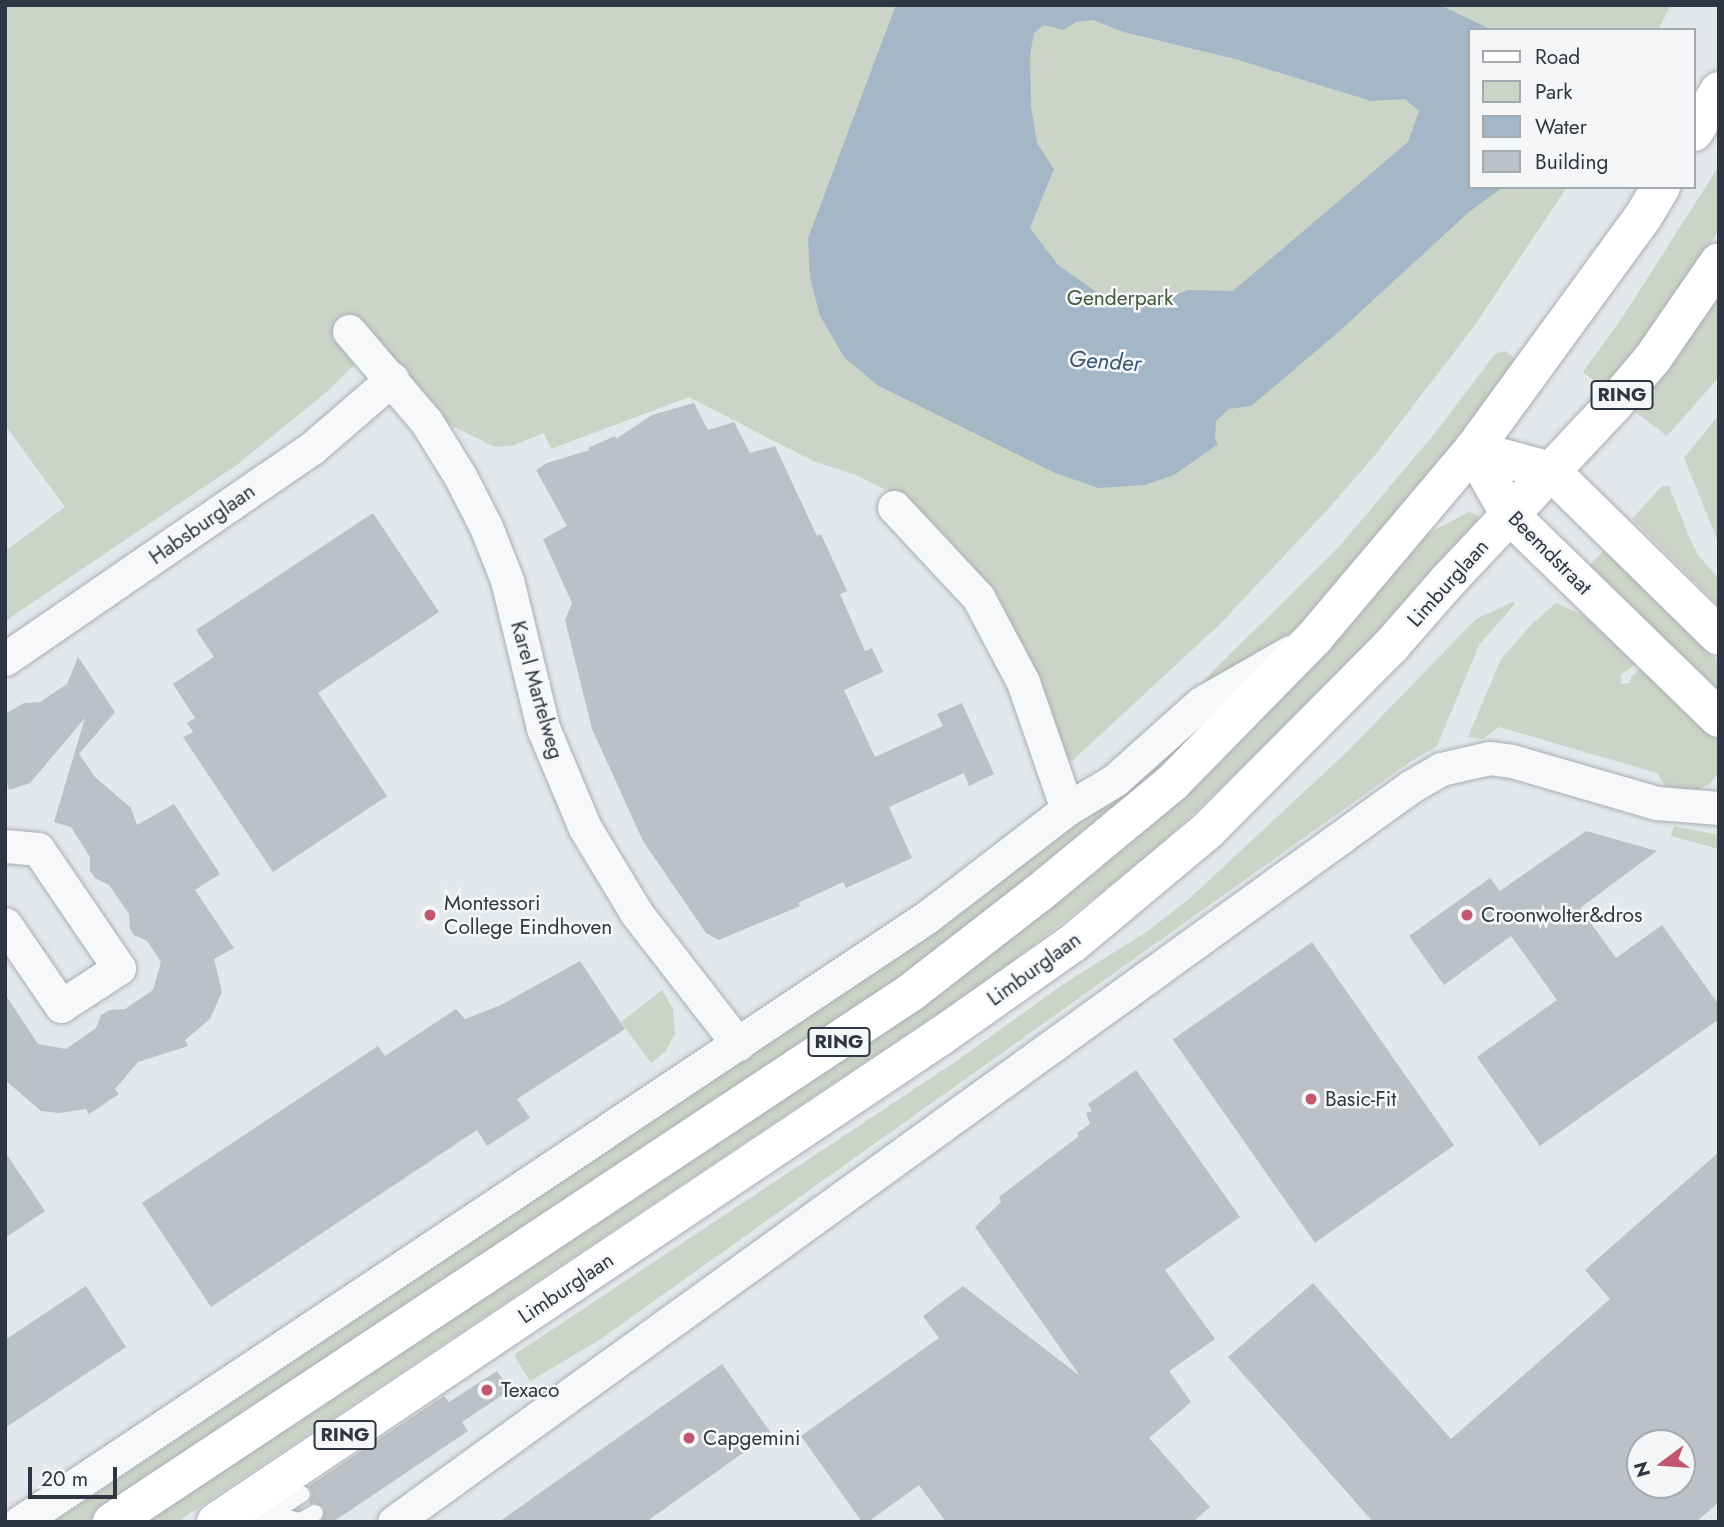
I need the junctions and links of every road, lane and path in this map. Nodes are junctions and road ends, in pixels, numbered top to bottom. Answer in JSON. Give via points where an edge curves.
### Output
{"nodes":[{"id":1,"x":1719,"y":91,"type":"edge"},
{"id":2,"x":1696,"y":129,"type":"edge"},
{"id":3,"x":1660,"y":189,"type":"edge"},
{"id":4,"x":1719,"y":262,"type":"edge"},
{"id":5,"x":349,"y":331,"type":"dead end"},
{"id":6,"x":392,"y":380,"type":"junction"},
{"id":7,"x":1473,"y":450,"type":"junction"},
{"id":8,"x":1551,"y":471,"type":"junction"},
{"id":9,"x":894,"y":507,"type":"dead end"},
{"id":10,"x":1510,"y":515,"type":"junction"},
{"id":11,"x":1719,"y":636,"type":"edge"},
{"id":12,"x":1314,"y":638,"type":"junction"},
{"id":13,"x":5,"y":659,"type":"edge"},
{"id":14,"x":1719,"y":718,"type":"edge"},
{"id":15,"x":1719,"y":808,"type":"edge"},
{"id":16,"x":1068,"y":809,"type":"junction"},
{"id":17,"x":5,"y":846,"type":"edge"},
{"id":18,"x":5,"y":924,"type":"edge"},
{"id":19,"x":738,"y":1044,"type":"junction"},
{"id":20,"x":302,"y":1493,"type":"dead end"},
{"id":21,"x":314,"y":1513,"type":"dead end"},
{"id":22,"x":264,"y":1518,"type":"edge"},
{"id":23,"x":399,"y":1520,"type":"edge"},
{"id":24,"x":20,"y":1522,"type":"edge"},
{"id":25,"x":112,"y":1522,"type":"edge"},
{"id":26,"x":216,"y":1522,"type":"edge"}],
"edges":[{"from":1,"to":2,"type":"main road"},
{"from":3,"to":7,"type":"main road","number":"RING"},
{"from":4,"to":8,"type":"main road","name":"Limburglaan","number":"RING","via":[[1653,358]]},
{"from":5,"to":6,"type":"street","name":"Karel Martelweg"},
{"from":6,"to":13,"type":"street","name":"Habsburglaan","via":[[312,448]]},
{"from":6,"to":19,"type":"street","name":"Karel Martelweg","via":[[426,421],[486,527],[507,580],[544,728],[585,828],[637,914]]},
{"from":7,"to":8,"type":"main road"},
{"from":7,"to":10,"type":"main road","name":"Beemdstraat"},
{"from":7,"to":12,"type":"main road","number":"RING"},
{"from":8,"to":10,"type":"main road","name":"Limburglaan","number":"RING"},
{"from":8,"to":11,"type":"main road"},
{"from":9,"to":16,"type":"street","via":[[978,597],[1023,682]]},
{"from":10,"to":14,"type":"main road","name":"Beemdstraat"},
{"from":10,"to":26,"type":"main road","name":"Limburglaan","number":"RING","via":[[1391,646],[1208,830],[1073,943],[930,1044]]},
{"from":12,"to":16,"type":"street","via":[[1201,703],[1115,780]]},
{"from":12,"to":25,"type":"main road","number":"RING","via":[[1173,782],[911,993]]},
{"from":15,"to":23,"type":"street","via":[[1657,803],[1513,761],[1489,758],[1441,769],[1410,787]]},
{"from":16,"to":19,"type":"street","via":[[927,917]]},
{"from":17,"to":18,"type":"street","via":[[38,849],[119,968],[61,1006]]},
{"from":19,"to":24,"type":"street"},
{"from":20,"to":22,"type":"lane"},
{"from":21,"to":22,"type":"lane","via":[[301,1521]]}]}
